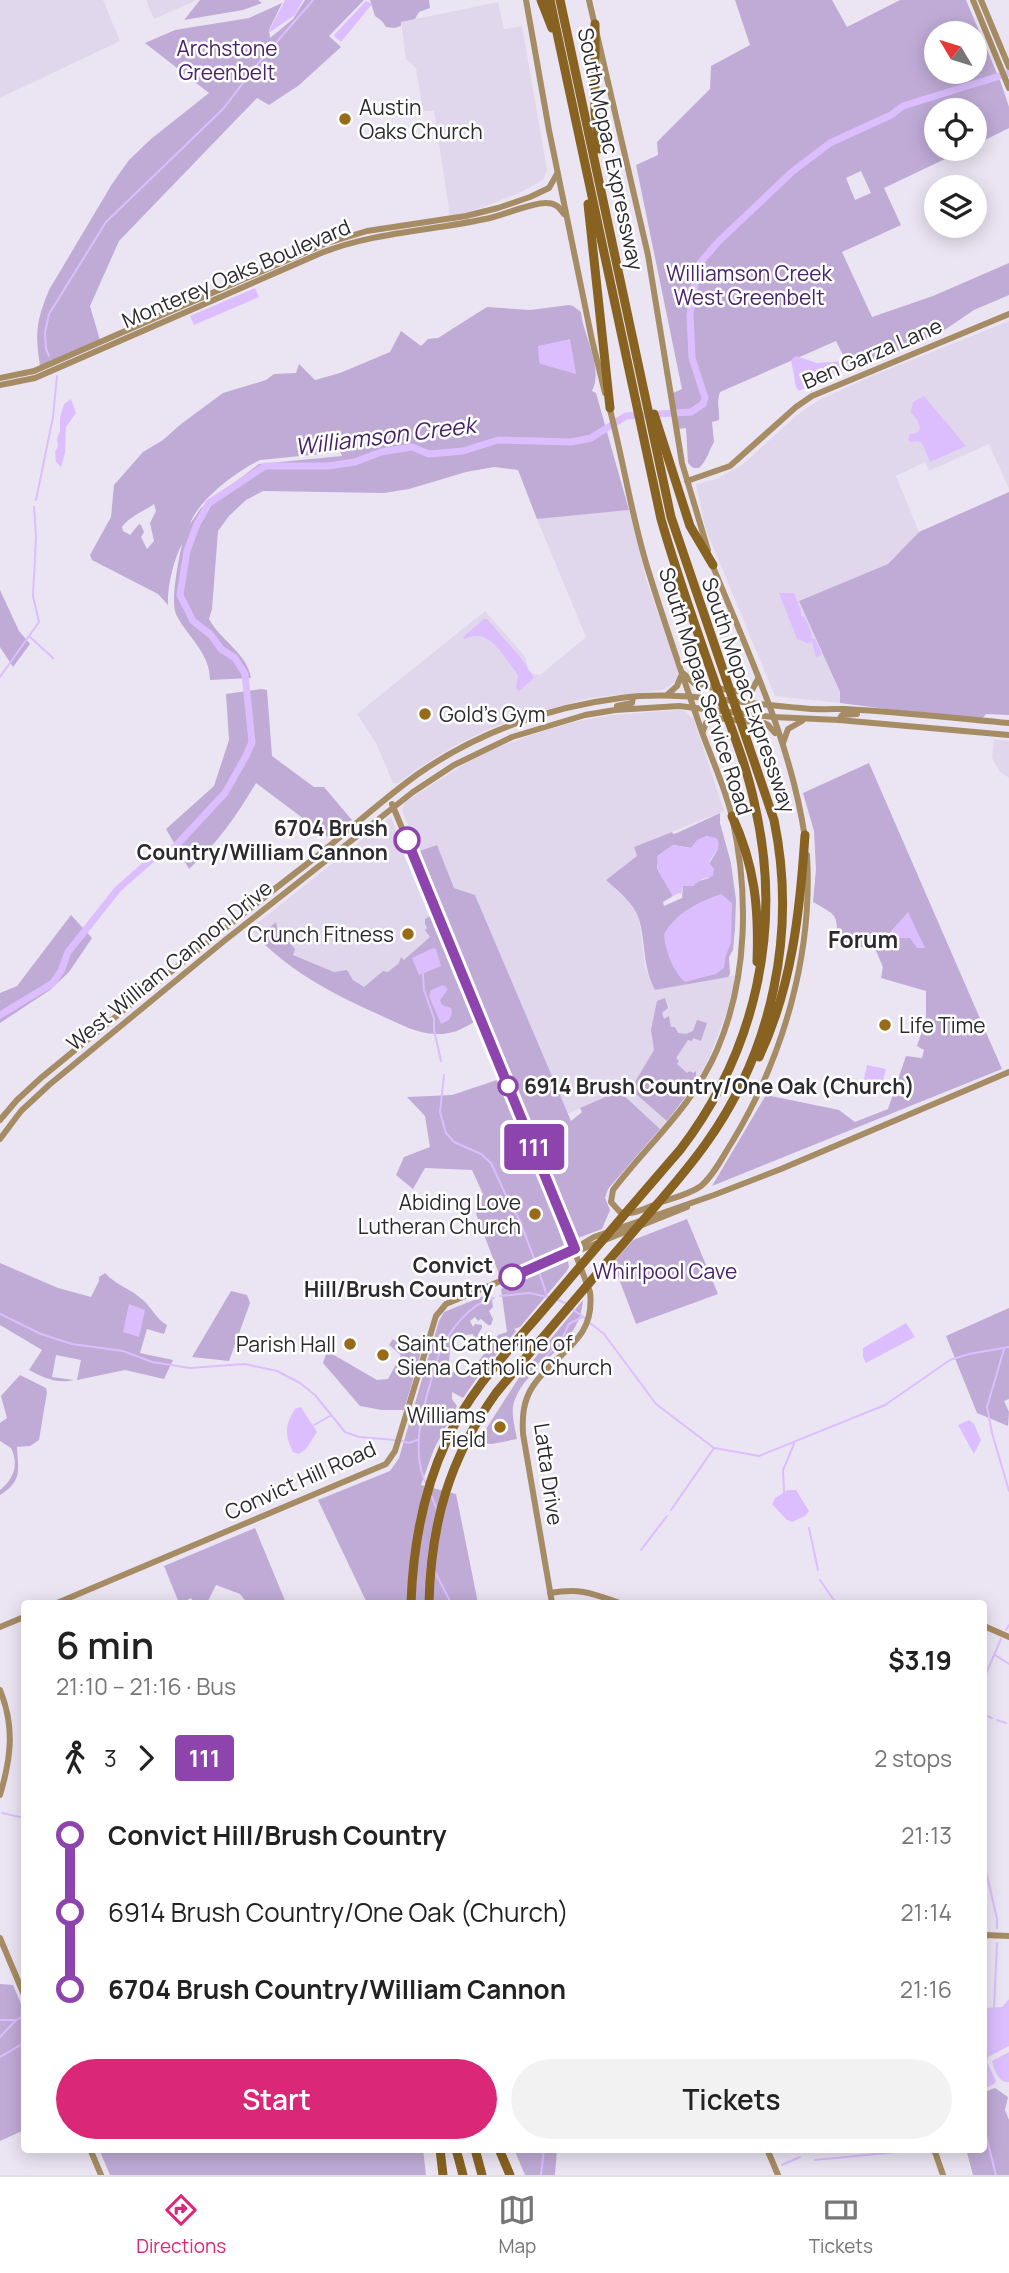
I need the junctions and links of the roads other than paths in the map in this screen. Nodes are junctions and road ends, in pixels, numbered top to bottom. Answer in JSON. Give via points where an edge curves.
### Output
{"nodes":[{"id":1,"x":526,"y":0,"type":"edge"},
{"id":2,"x":541,"y":0,"type":"edge"},
{"id":3,"x":550,"y":0,"type":"edge"},
{"id":4,"x":560,"y":0,"type":"edge"},
{"id":5,"x":589,"y":0,"type":"edge"},
{"id":6,"x":973,"y":0,"type":"edge"},
{"id":7,"x":982,"y":0,"type":"edge"},
{"id":8,"x":595,"y":24,"type":"junction"},
{"id":9,"x":559,"y":42,"type":"junction"},
{"id":10,"x":1009,"y":67,"type":"edge"},
{"id":11,"x":1009,"y":88,"type":"edge"},
{"id":12,"x":557,"y":172,"type":"junction"},
{"id":13,"x":587,"y":174,"type":"junction"},
{"id":14,"x":600,"y":178,"type":"junction"},
{"id":15,"x":567,"y":219,"type":"junction"},
{"id":16,"x":1009,"y":314,"type":"edge"},
{"id":17,"x":0,"y":378,"type":"edge"},
{"id":18,"x":0,"y":385,"type":"edge"},
{"id":19,"x":610,"y":408,"type":"junction"},
{"id":20,"x":652,"y":438,"type":"junction"},
{"id":21,"x":687,"y":481,"type":"junction"},
{"id":22,"x":713,"y":565,"type":"junction"},
{"id":23,"x":683,"y":673,"type":"junction"},
{"id":24,"x":758,"y":679,"type":"junction"},
{"id":25,"x":667,"y":695,"type":"junction"},
{"id":26,"x":690,"y":695,"type":"junction"},
{"id":27,"x":633,"y":697,"type":"junction"},
{"id":28,"x":768,"y":705,"type":"junction"},
{"id":29,"x":694,"y":707,"type":"junction"},
{"id":30,"x":879,"y":712,"type":"junction"},
{"id":31,"x":592,"y":714,"type":"junction"},
{"id":32,"x":773,"y":717,"type":"junction"},
{"id":33,"x":529,"y":719,"type":"junction"},
{"id":34,"x":808,"y":720,"type":"junction"},
{"id":35,"x":839,"y":720,"type":"junction"},
{"id":36,"x":1009,"y":723,"type":"edge"},
{"id":37,"x":533,"y":730,"type":"junction"},
{"id":38,"x":703,"y":734,"type":"junction"},
{"id":39,"x":1009,"y":735,"type":"edge"},
{"id":40,"x":779,"y":737,"type":"junction"},
{"id":41,"x":783,"y":745,"type":"junction"},
{"id":42,"x":390,"y":796,"type":"junction"},
{"id":43,"x":393,"y":807,"type":"junction"},
{"id":44,"x":732,"y":816,"type":"junction"},
{"id":45,"x":805,"y":835,"type":"junction"},
{"id":46,"x":304,"y":866,"type":"junction"},
{"id":47,"x":312,"y":873,"type":"junction"},
{"id":48,"x":757,"y":988,"type":"junction"},
{"id":49,"x":1009,"y":1072,"type":"edge"},
{"id":50,"x":742,"y":1085,"type":"junction"},
{"id":51,"x":0,"y":1120,"type":"edge"},
{"id":52,"x":0,"y":1139,"type":"edge"},
{"id":53,"x":575,"y":1249,"type":"junction"},
{"id":54,"x":550,"y":1593,"type":"junction"},
{"id":55,"x":64,"y":1600,"type":"edge"},
{"id":56,"x":411,"y":1600,"type":"edge"},
{"id":57,"x":429,"y":1600,"type":"edge"},
{"id":58,"x":551,"y":1600,"type":"edge"},
{"id":59,"x":610,"y":1600,"type":"edge"},
{"id":60,"x":21,"y":1618,"type":"edge"},
{"id":61,"x":0,"y":1627,"type":"edge"},
{"id":62,"x":987,"y":1627,"type":"edge"},
{"id":63,"x":1009,"y":1637,"type":"edge"},
{"id":64,"x":0,"y":1690,"type":"edge"},
{"id":65,"x":0,"y":1795,"type":"edge"},
{"id":66,"x":987,"y":1935,"type":"edge"},
{"id":67,"x":1009,"y":1936,"type":"edge"},
{"id":68,"x":0,"y":1938,"type":"edge"},
{"id":69,"x":21,"y":1988,"type":"edge"},
{"id":70,"x":92,"y":2153,"type":"edge"},
{"id":71,"x":440,"y":2153,"type":"edge"},
{"id":72,"x":457,"y":2153,"type":"edge"},
{"id":73,"x":476,"y":2153,"type":"edge"},
{"id":74,"x":501,"y":2153,"type":"edge"},
{"id":75,"x":769,"y":2153,"type":"edge"},
{"id":76,"x":935,"y":2153,"type":"edge"},
{"id":77,"x":101,"y":2175,"type":"edge"},
{"id":78,"x":443,"y":2175,"type":"edge"},
{"id":79,"x":463,"y":2175,"type":"edge"},
{"id":80,"x":482,"y":2175,"type":"edge"},
{"id":81,"x":510,"y":2175,"type":"edge"},
{"id":82,"x":778,"y":2175,"type":"edge"},
{"id":83,"x":943,"y":2175,"type":"edge"}],
"edges":[{"from":1,"to":12,"type":"street","name":"South Mopac Service Road"},
{"from":2,"to":9,"type":"highway"},
{"from":3,"to":9,"type":"highway","name":"South Mopac Expressway"},
{"from":4,"to":14,"type":"highway","name":"South Mopac Expressway"},
{"from":5,"to":8,"type":"street","name":"South Mopac Service Road"},
{"from":6,"to":11,"type":"street"},
{"from":7,"to":10,"type":"street"},
{"from":8,"to":14,"type":"highway"},
{"from":8,"to":21,"type":"street","name":"South Mopac Service Road","via":[[648,255]]},
{"from":9,"to":13,"type":"highway","name":"South Mopac Expressway"},
{"from":12,"to":15,"type":"street","name":"South Mopac Service Road"},
{"from":12,"to":17,"type":"street","name":"Monterey Oaks Boulevard","via":[[549,188],[520,201],[466,216],[338,239],[34,371]]},
{"from":13,"to":19,"type":"highway"},
{"from":13,"to":20,"type":"highway","name":"South Mopac Expressway","via":[[635,401]]},
{"from":14,"to":20,"type":"highway","name":"South Mopac Expressway","via":[[648,398]]},
{"from":15,"to":18,"type":"street","name":"Monterey Oaks Boulevard","via":[[557,206],[545,203],[484,219],[351,242],[35,378]]},
{"from":15,"to":19,"type":"street","name":"South Mopac Service Road"},
{"from":16,"to":21,"type":"street","name":"Ben Garza Lane","via":[[812,396],[730,466]]},
{"from":19,"to":23,"type":"street","name":"South Mopac Service Road","via":[[646,563]]},
{"from":20,"to":22,"type":"highway","via":[[690,526]]},
{"from":20,"to":48,"type":"highway","name":"South Mopac Expressway","via":[[671,557],[755,804],[765,867],[765,935]]},
{"from":20,"to":50,"type":"highway","name":"South Mopac Expressway","via":[[676,534],[774,820],[782,865],[779,963],[771,1002]]},
{"from":21,"to":22,"type":"street","name":"South Mopac Service Road"},
{"from":22,"to":24,"type":"street","name":"South Mopac Service Road"},
{"from":23,"to":24,"type":"street","via":[[696,685],[742,692],[752,690]]},
{"from":23,"to":25,"type":"street"},
{"from":23,"to":26,"type":"street","name":"South Mopac Service Road"},
{"from":24,"to":28,"type":"street","name":"South Mopac Service Road"},
{"from":25,"to":26,"type":"street","name":"West William Cannon Drive"},
{"from":25,"to":27,"type":"street","name":"West William Cannon Drive"},
{"from":26,"to":28,"type":"street","name":"West William Cannon Drive"},
{"from":26,"to":29,"type":"street","name":"South Mopac Service Road"},
{"from":27,"to":31,"type":"street","via":[[630,704]]},
{"from":27,"to":33,"type":"street","name":"West William Cannon Drive","via":[[573,706]]},
{"from":28,"to":30,"type":"street","name":"West William Cannon Drive"},
{"from":28,"to":32,"type":"street","name":"South Mopac Service Road"},
{"from":29,"to":31,"type":"street","name":"West William Cannon Drive","via":[[657,706]]},
{"from":29,"to":32,"type":"street","name":"West William Cannon Drive"},
{"from":29,"to":38,"type":"street","name":"South Mopac Service Road"},
{"from":30,"to":35,"type":"street","via":[[844,714]]},
{"from":30,"to":36,"type":"street","name":"West William Cannon Drive"},
{"from":31,"to":37,"type":"street","name":"West William Cannon Drive"},
{"from":32,"to":34,"type":"street","name":"West William Cannon Drive"},
{"from":32,"to":40,"type":"street","name":"South Mopac Service Road"},
{"from":33,"to":37,"type":"street"},
{"from":33,"to":42,"type":"street","name":"West William Cannon Drive","via":[[455,751]]},
{"from":34,"to":35,"type":"street","name":"West William Cannon Drive"},
{"from":34,"to":41,"type":"street","via":[[788,729]]},
{"from":35,"to":39,"type":"street","name":"West William Cannon Drive"},
{"from":37,"to":43,"type":"street","name":"West William Cannon Drive","via":[[454,765]]},
{"from":38,"to":40,"type":"street","via":[[706,723],[715,718],[764,723]]},
{"from":38,"to":44,"type":"street","name":"South Mopac Service Road"},
{"from":40,"to":41,"type":"street","name":"South Mopac Service Road"},
{"from":41,"to":45,"type":"street","name":"South Mopac Service Road"},
{"from":42,"to":43,"type":"street","name":"Latta Drive"},
{"from":42,"to":46,"type":"street","name":"West William Cannon Drive"},
{"from":43,"to":47,"type":"street","name":"West William Cannon Drive"},
{"from":43,"to":53,"type":"street","name":"Latta Drive"},
{"from":44,"to":45,"type":"street","name":"South Mopac Service Road","via":[[743,914],[732,1008],[718,1049],[694,1094],[612,1193],[613,1206],[624,1214],[702,1185],[756,1097],[783,1030],[799,968],[807,904]]},
{"from":44,"to":48,"type":"highway","via":[[755,890]]},
{"from":45,"to":50,"type":"highway","via":[[801,896],[785,984],[765,1043]]},
{"from":46,"to":47,"type":"street"},
{"from":46,"to":51,"type":"street","name":"West William Cannon Drive","via":[[42,1077]]},
{"from":47,"to":52,"type":"street","name":"West William Cannon Drive","via":[[35,1097]]},
{"from":48,"to":56,"type":"highway","name":"South Mopac Expressway","via":[[739,1047],[713,1102],[692,1133],[469,1400],[427,1490],[415,1547]]},
{"from":49,"to":53,"type":"street","name":"Convict Hill Road"},
{"from":50,"to":57,"type":"highway","name":"South Mopac Expressway","via":[[676,1182],[496,1393],[472,1430],[439,1515]]},
{"from":53,"to":54,"type":"street","name":"Latta Drive","via":[[589,1286],[589,1317],[573,1345],[532,1387],[523,1414]]},
{"from":53,"to":55,"type":"street","name":"Convict Hill Road","via":[[439,1310],[395,1451],[386,1464]]},
{"from":54,"to":58,"type":"street","name":"Latta Drive"},
{"from":54,"to":59,"type":"street","via":[[582,1591]]},
{"from":60,"to":61,"type":"street"},
{"from":62,"to":63,"type":"street"},
{"from":64,"to":65,"type":"street","via":[[9,1717],[11,1746]]},
{"from":66,"to":67,"type":"street"},
{"from":68,"to":69,"type":"street"},
{"from":70,"to":77,"type":"street"},
{"from":71,"to":78,"type":"highway"},
{"from":72,"to":79,"type":"highway"},
{"from":73,"to":80,"type":"highway"},
{"from":74,"to":81,"type":"highway"},
{"from":75,"to":82,"type":"street"},
{"from":76,"to":83,"type":"street"}]}
